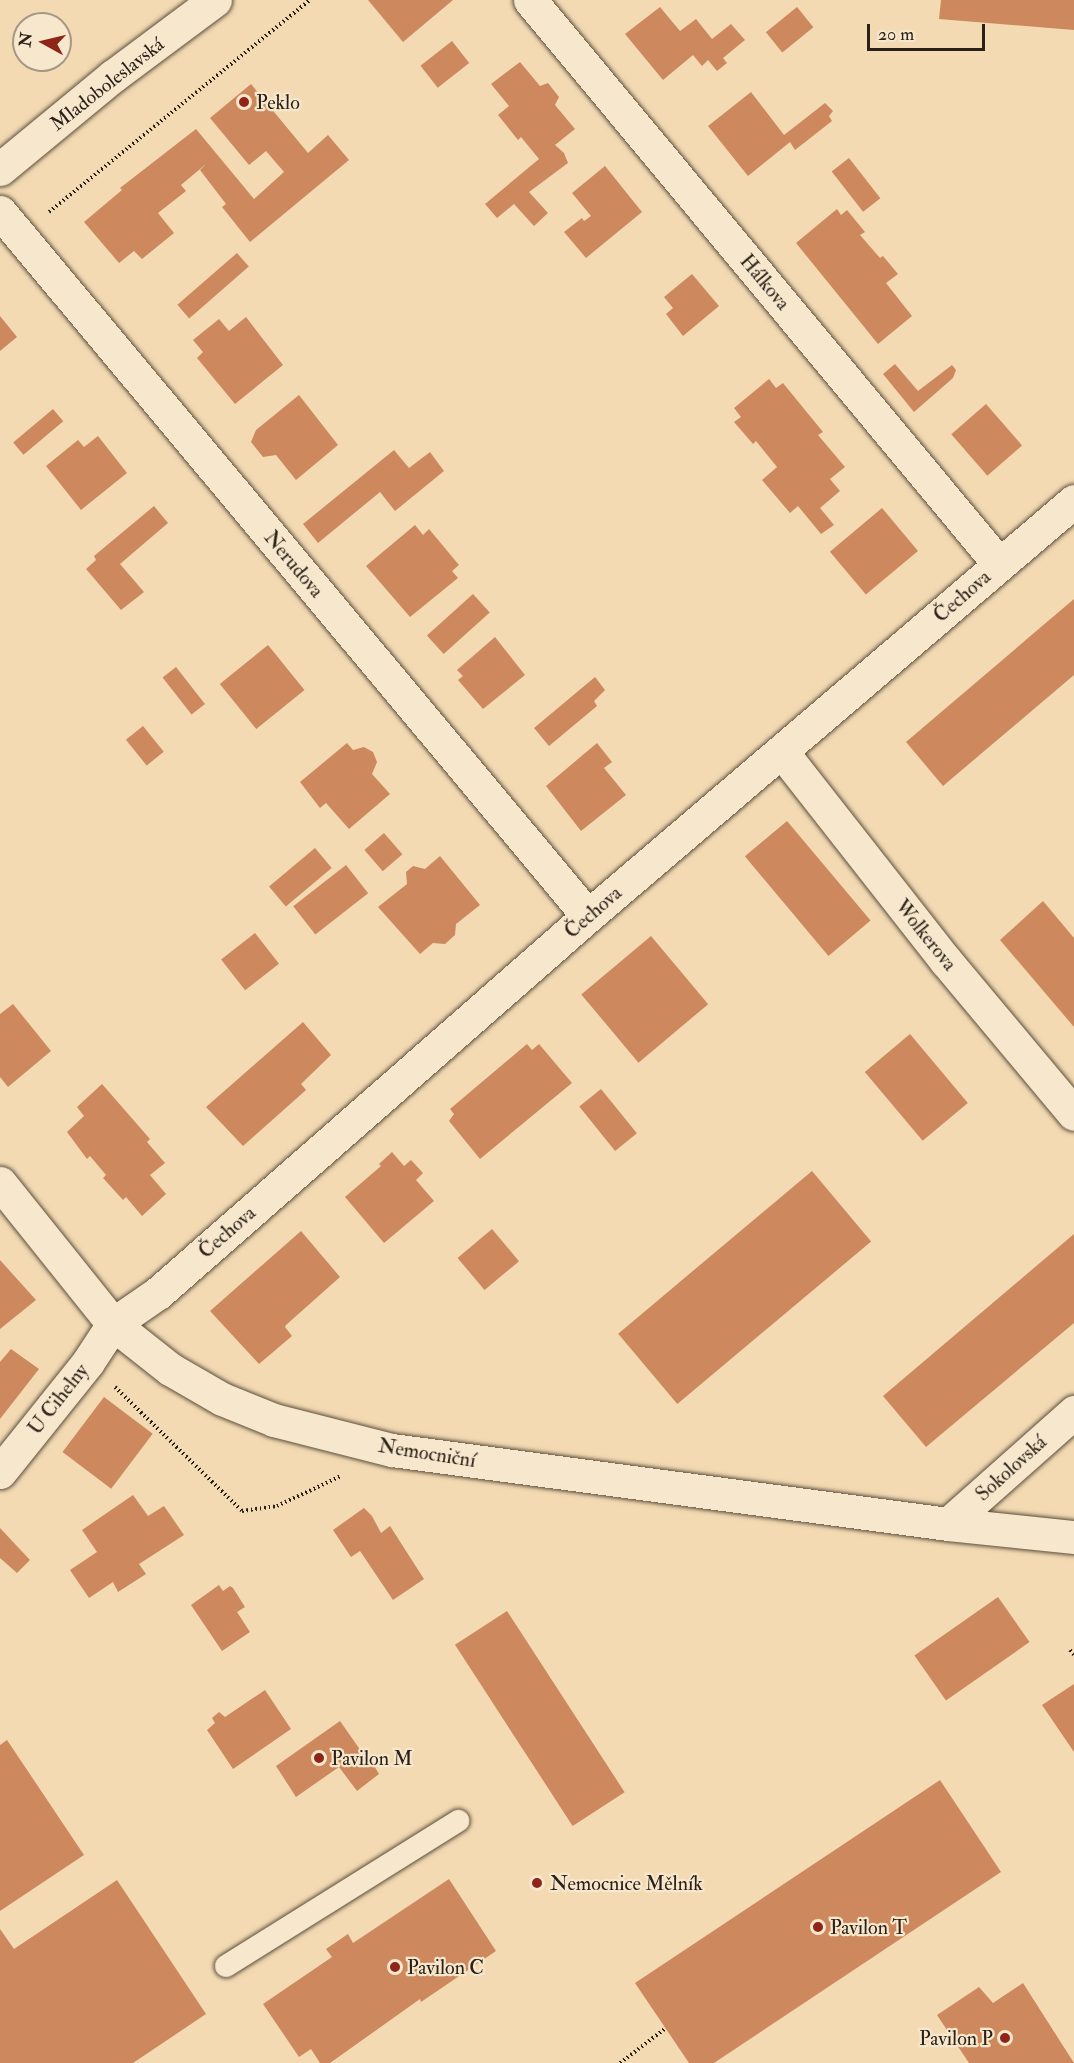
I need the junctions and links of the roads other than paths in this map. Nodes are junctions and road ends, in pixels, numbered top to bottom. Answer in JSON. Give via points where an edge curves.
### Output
{"nodes":[{"id":1,"x":215,"y":0,"type":"edge"},
{"id":2,"x":530,"y":0,"type":"edge"},
{"id":3,"x":0,"y":170,"type":"edge"},
{"id":4,"x":10,"y":224,"type":"edge"},
{"id":5,"x":1074,"y":501,"type":"edge"},
{"id":6,"x":999,"y":564,"type":"junction"},
{"id":7,"x":782,"y":752,"type":"junction"},
{"id":8,"x":588,"y":916,"type":"junction"},
{"id":9,"x":1074,"y":1114,"type":"edge"},
{"id":10,"x":0,"y":1183,"type":"edge"},
{"id":11,"x":113,"y":1324,"type":"junction"},
{"id":12,"x":1074,"y":1412,"type":"edge"},
{"id":13,"x":0,"y":1472,"type":"edge"},
{"id":14,"x":948,"y":1524,"type":"junction"},
{"id":15,"x":1074,"y":1537,"type":"edge"},
{"id":16,"x":458,"y":1821,"type":"dead end"},
{"id":17,"x":226,"y":1966,"type":"dead end"}],
"edges":[{"from":1,"to":3,"type":"street","name":"Mladoboleslavská","via":[[113,76]]},
{"from":2,"to":6,"type":"street","name":"Hálkova"},
{"from":4,"to":8,"type":"street","name":"Nerudova"},
{"from":5,"to":6,"type":"street","name":"Čechova"},
{"from":6,"to":7,"type":"street","name":"Čechova"},
{"from":7,"to":8,"type":"street","name":"Čechova"},
{"from":7,"to":9,"type":"street","name":"Wolkerova","via":[[946,961]]},
{"from":8,"to":11,"type":"street","name":"Čechova","via":[[158,1293]]},
{"from":10,"to":11,"type":"street","name":"Nemocniční"},
{"from":11,"to":13,"type":"street","name":"U Cihelny","via":[[88,1362]]},
{"from":11,"to":14,"type":"street","name":"Nemocniční","via":[[170,1369],[222,1399],[274,1420],[392,1450]]},
{"from":12,"to":14,"type":"street","name":"Sokolovská"},
{"from":14,"to":15,"type":"street","name":"Nemocniční"},
{"from":16,"to":17,"type":"lane"}]}
